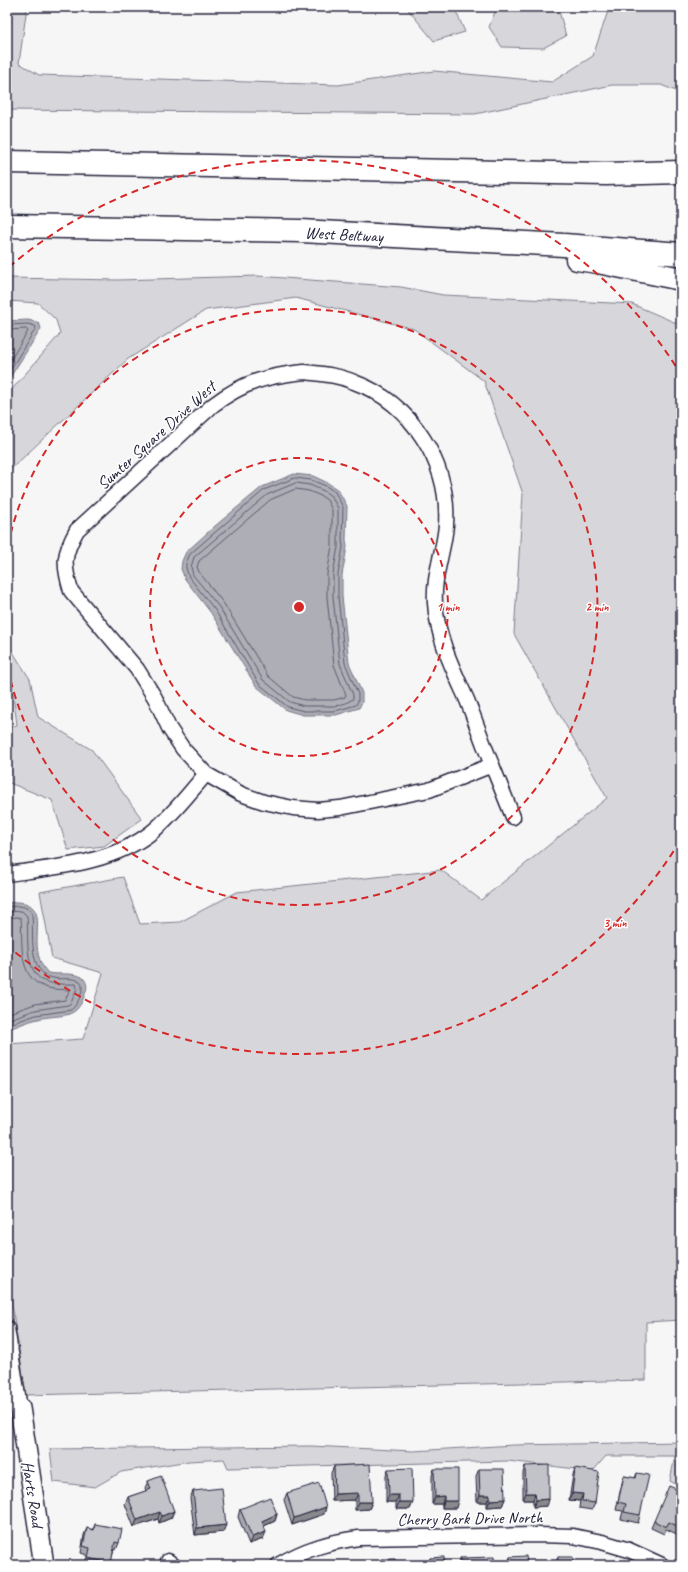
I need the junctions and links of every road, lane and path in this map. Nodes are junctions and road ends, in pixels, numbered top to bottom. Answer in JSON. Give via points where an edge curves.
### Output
{"nodes":[{"id":1,"x":7,"y":162,"type":"edge"},
{"id":2,"x":681,"y":172,"type":"edge"},
{"id":3,"x":7,"y":226,"type":"edge"},
{"id":4,"x":301,"y":231,"type":"junction"},
{"id":5,"x":681,"y":254,"type":"edge"},
{"id":6,"x":681,"y":279,"type":"edge"},
{"id":7,"x":492,"y":765,"type":"junction"},
{"id":8,"x":206,"y":774,"type":"junction"},
{"id":9,"x":513,"y":817,"type":"dead end"},
{"id":10,"x":7,"y":874,"type":"edge"},
{"id":11,"x":7,"y":1328,"type":"edge"},
{"id":12,"x":20,"y":1408,"type":"joint"},
{"id":13,"x":44,"y":1565,"type":"edge"},
{"id":14,"x":278,"y":1565,"type":"edge"},
{"id":15,"x":662,"y":1565,"type":"edge"}],
"edges":[{"from":1,"to":2,"type":"highway","via":[[598,174]]},
{"from":3,"to":4,"type":"highway","name":"West Beltway"},
{"from":4,"to":5,"type":"highway","name":"West Beltway"},
{"from":4,"to":6,"type":"highway","via":[[469,246],[598,262]]},
{"from":7,"to":8,"type":"street","name":"Sumter Square Drive West","via":[[428,790],[318,810],[264,802],[241,794]]},
{"from":7,"to":8,"type":"street","name":"Sumter Square Drive West","via":[[439,628],[435,602],[436,580],[446,526],[446,503],[440,476],[428,446],[419,430],[400,410],[378,394],[355,382],[330,374],[304,372],[276,375],[250,382],[213,405],[77,530],[69,544],[65,560],[71,591],[137,669],[169,728],[183,749]]},
{"from":7,"to":9,"type":"street","name":"Sumter Square Drive West"},
{"from":8,"to":10,"type":"street","via":[[152,832],[125,848],[100,859]]},
{"from":11,"to":12,"type":"street","name":"Harts Road"},
{"from":12,"to":13,"type":"street","name":"Harts Road"},
{"from":14,"to":15,"type":"street","name":"Cherry Bark Drive North","via":[[308,1550],[359,1538],[538,1535],[573,1536],[602,1542],[629,1550]]}]}
